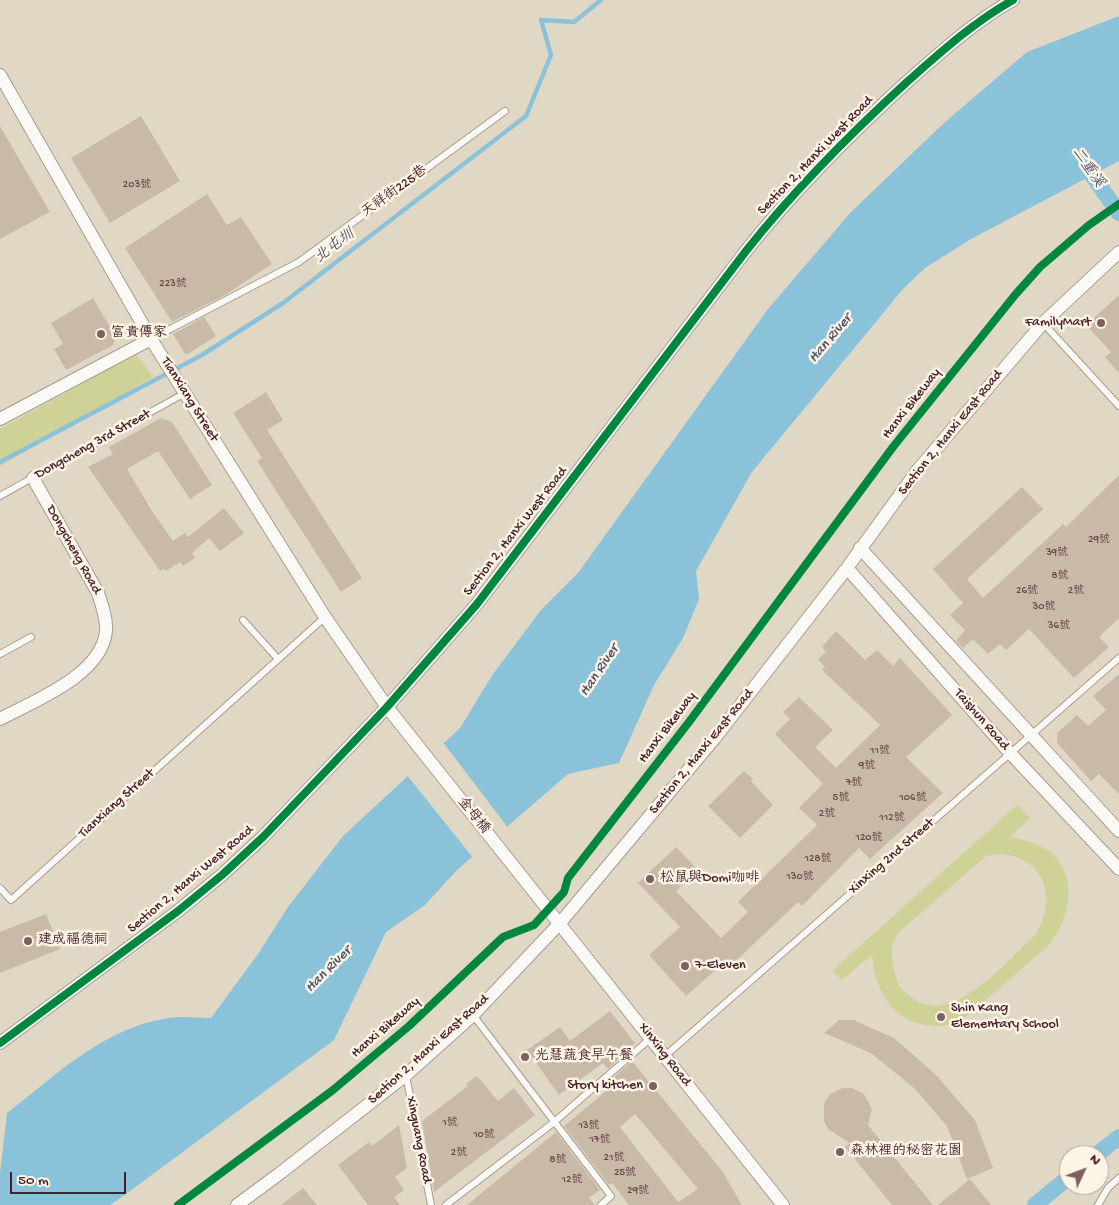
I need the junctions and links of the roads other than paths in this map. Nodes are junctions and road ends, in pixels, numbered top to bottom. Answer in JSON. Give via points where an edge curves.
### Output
{"nodes":[{"id":1,"x":1013,"y":0,"type":"edge"},
{"id":2,"x":0,"y":76,"type":"edge"},
{"id":3,"x":505,"y":111,"type":"dead end"},
{"id":4,"x":1119,"y":252,"type":"edge"},
{"id":5,"x":1043,"y":323,"type":"junction"},
{"id":6,"x":151,"y":339,"type":"junction"},
{"id":7,"x":185,"y":393,"type":"junction"},
{"id":8,"x":1119,"y":406,"type":"edge"},
{"id":9,"x":0,"y":418,"type":"edge"},
{"id":10,"x":33,"y":478,"type":"junction"},
{"id":11,"x":0,"y":496,"type":"edge"},
{"id":12,"x":860,"y":548,"type":"junction"},
{"id":13,"x":846,"y":568,"type":"junction"},
{"id":14,"x":325,"y":617,"type":"junction"},
{"id":15,"x":243,"y":620,"type":"dead end"},
{"id":16,"x":31,"y":637,"type":"dead end"},
{"id":17,"x":0,"y":654,"type":"edge"},
{"id":18,"x":1119,"y":658,"type":"edge"},
{"id":19,"x":278,"y":659,"type":"junction"},
{"id":20,"x":387,"y":707,"type":"junction"},
{"id":21,"x":0,"y":719,"type":"edge"},
{"id":22,"x":401,"y":726,"type":"joint"},
{"id":23,"x":1030,"y":736,"type":"junction"},
{"id":24,"x":1011,"y":754,"type":"junction"},
{"id":25,"x":1119,"y":831,"type":"edge"},
{"id":26,"x":1119,"y":869,"type":"edge"},
{"id":27,"x":0,"y":888,"type":"edge"},
{"id":28,"x":545,"y":906,"type":"joint"},
{"id":29,"x":560,"y":923,"type":"junction"},
{"id":30,"x":473,"y":1015,"type":"junction"},
{"id":31,"x":651,"y":1038,"type":"junction"},
{"id":32,"x":0,"y":1043,"type":"edge"},
{"id":33,"x":665,"y":1056,"type":"junction"},
{"id":34,"x":406,"y":1075,"type":"junction"},
{"id":35,"x":553,"y":1123,"type":"junction"},
{"id":36,"x":1119,"y":1178,"type":"edge"},
{"id":37,"x":237,"y":1205,"type":"edge"},
{"id":38,"x":430,"y":1205,"type":"edge"},
{"id":39,"x":446,"y":1205,"type":"edge"},
{"id":40,"x":601,"y":1205,"type":"edge"},
{"id":41,"x":783,"y":1205,"type":"edge"},
{"id":42,"x":1098,"y":1205,"type":"edge"}],
"edges":[{"from":1,"to":20,"type":"street","name":"Section 2, Hanxi West Road","via":[[966,31],[937,56],[842,143],[786,201],[477,604]]},
{"from":2,"to":6,"type":"street","name":"Tianxiang Street"},
{"from":3,"to":6,"type":"lane","name":"天祥街225巷","via":[[299,262]]},
{"from":4,"to":5,"type":"street","name":"Section 2, Hanxi East Road"},
{"from":5,"to":8,"type":"lane"},
{"from":5,"to":12,"type":"street","name":"Section 2, Hanxi East Road","via":[[917,471]]},
{"from":6,"to":7,"type":"street","name":"Tianxiang Street"},
{"from":6,"to":9,"type":"street"},
{"from":7,"to":10,"type":"lane","name":"Dongcheng 3rd Street"},
{"from":7,"to":14,"type":"street","name":"Tianxiang Street"},
{"from":10,"to":11,"type":"lane","name":"Dongcheng 3rd Street"},
{"from":10,"to":21,"type":"street","name":"Dongcheng Road","via":[[98,593],[106,632],[85,670],[64,685]]},
{"from":12,"to":13,"type":"street","name":"Section 2, Hanxi East Road"},
{"from":12,"to":23,"type":"street","name":"Taishun Road"},
{"from":13,"to":24,"type":"street","name":"Taishun Road"},
{"from":13,"to":29,"type":"street","name":"Section 2, Hanxi East Road","via":[[714,740]]},
{"from":14,"to":19,"type":"lane","name":"Tianxiang Street"},
{"from":14,"to":20,"type":"street","name":"Tianxiang Street"},
{"from":15,"to":19,"type":"lane"},
{"from":16,"to":17,"type":"lane"},
{"from":18,"to":23,"type":"lane","name":"Xinxing 2nd Street"},
{"from":19,"to":27,"type":"lane","name":"Tianxiang Street","via":[[10,900]]},
{"from":20,"to":22,"type":"street","name":"Tianxiang Street"},
{"from":20,"to":32,"type":"street","name":"Section 2, Hanxi West Road","via":[[263,837],[222,875]]},
{"from":22,"to":28,"type":"street","name":"金母橋"},
{"from":23,"to":24,"type":"lane","name":"Xinxing 2nd Street"},
{"from":23,"to":25,"type":"street","name":"Taishun Road"},
{"from":24,"to":26,"type":"street","name":"Taishun Road"},
{"from":24,"to":33,"type":"lane","name":"Xinxing 2nd Street"},
{"from":28,"to":29,"type":"street","name":"Xinxing Road"},
{"from":29,"to":30,"type":"street","name":"Section 2, Hanxi East Road"},
{"from":29,"to":31,"type":"street","name":"Xinxing Road"},
{"from":30,"to":34,"type":"street","name":"Section 2, Hanxi East Road"},
{"from":30,"to":35,"type":"lane"},
{"from":31,"to":33,"type":"street","name":"Xinxing Road"},
{"from":31,"to":35,"type":"lane"},
{"from":33,"to":41,"type":"street","name":"Xinxing Road"},
{"from":34,"to":37,"type":"street","name":"Section 2, Hanxi East Road"},
{"from":34,"to":38,"type":"lane","name":"Xinguang Road"},
{"from":35,"to":39,"type":"lane"},
{"from":35,"to":40,"type":"lane","via":[[610,1196]]},
{"from":36,"to":42,"type":"lane","via":[[1108,1188]]}]}
